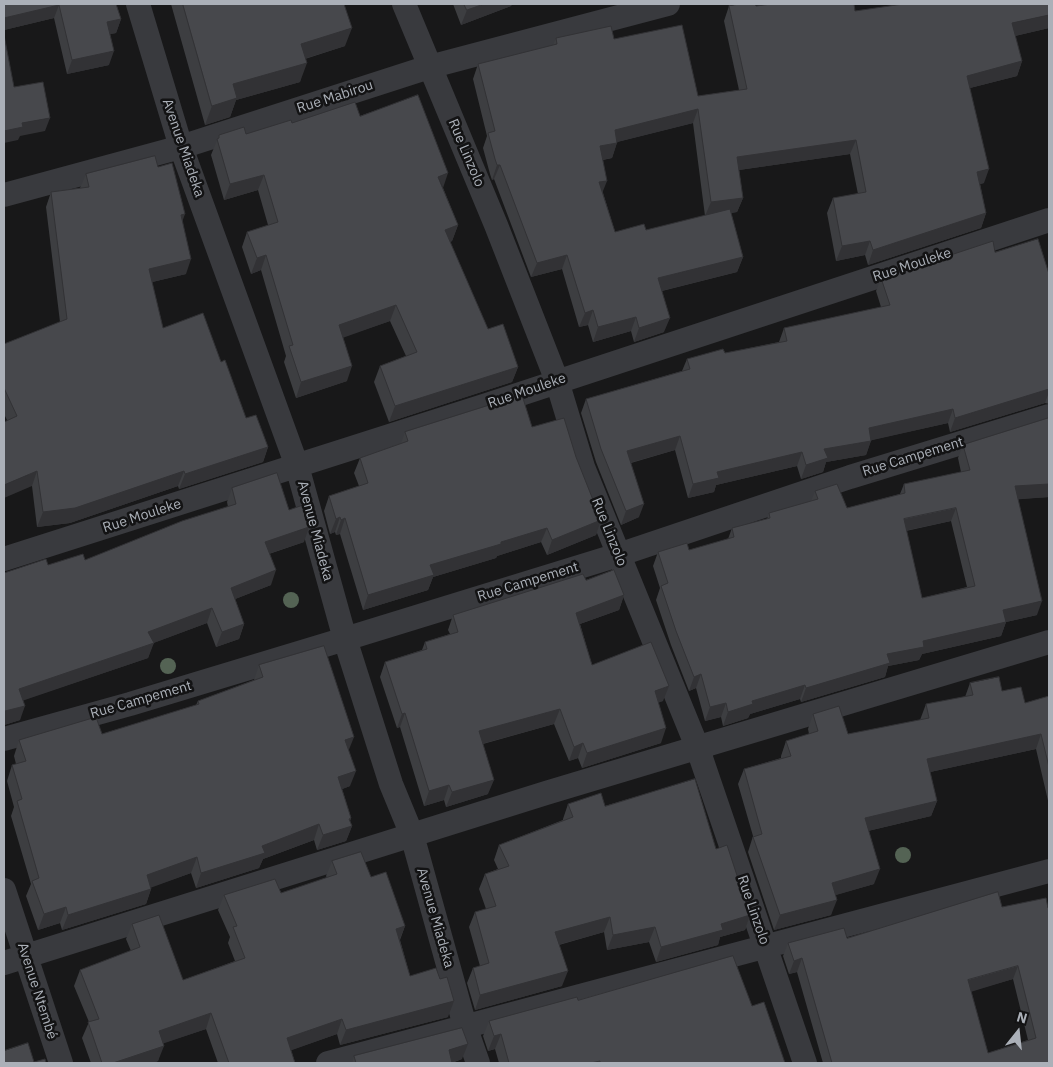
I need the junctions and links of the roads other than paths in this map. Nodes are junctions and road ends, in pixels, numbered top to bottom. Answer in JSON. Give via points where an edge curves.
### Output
{"nodes":[{"id":1,"x":138,"y":4,"type":"edge"},
{"id":2,"x":404,"y":4,"type":"edge"},
{"id":3,"x":668,"y":4,"type":"edge"},
{"id":4,"x":429,"y":67,"type":"junction"},
{"id":5,"x":181,"y":147,"type":"junction"},
{"id":6,"x":4,"y":195,"type":"edge"},
{"id":7,"x":1049,"y":220,"type":"edge"},
{"id":8,"x":557,"y":381,"type":"junction"},
{"id":9,"x":1049,"y":416,"type":"edge"},
{"id":10,"x":297,"y":466,"type":"junction"},
{"id":11,"x":618,"y":555,"type":"junction"},
{"id":12,"x":4,"y":559,"type":"edge"},
{"id":13,"x":345,"y":639,"type":"junction"},
{"id":14,"x":1049,"y":642,"type":"edge"},
{"id":15,"x":4,"y":739,"type":"edge"},
{"id":16,"x":698,"y":749,"type":"junction"},
{"id":17,"x":412,"y":835,"type":"junction"},
{"id":18,"x":1049,"y":871,"type":"edge"},
{"id":19,"x":4,"y":890,"type":"edge"},
{"id":20,"x":765,"y":948,"type":"junction"},
{"id":21,"x":15,"y":959,"type":"edge"},
{"id":22,"x":465,"y":1026,"type":"junction"},
{"id":23,"x":61,"y":1063,"type":"edge"},
{"id":24,"x":328,"y":1063,"type":"edge"},
{"id":25,"x":478,"y":1063,"type":"edge"},
{"id":26,"x":805,"y":1063,"type":"edge"}],
"edges":[{"from":1,"to":5,"type":"street","name":"Avenue Miadeka"},
{"from":2,"to":4,"type":"street","name":"Rue Linzolo"},
{"from":3,"to":4,"type":"street","name":"Rue Mabirou"},
{"from":4,"to":5,"type":"street","name":"Rue Mabirou"},
{"from":4,"to":8,"type":"street","name":"Rue Linzolo"},
{"from":5,"to":6,"type":"street","name":"Rue Mabirou"},
{"from":5,"to":10,"type":"street","name":"Avenue Miadeka"},
{"from":7,"to":8,"type":"street","name":"Rue Mouleke"},
{"from":8,"to":10,"type":"street","name":"Rue Mouleke"},
{"from":8,"to":11,"type":"street","name":"Rue Linzolo","via":[[583,467]]},
{"from":9,"to":11,"type":"street","name":"Rue Campement","via":[[850,477]]},
{"from":10,"to":12,"type":"street","name":"Rue Mouleke"},
{"from":10,"to":13,"type":"street","name":"Avenue Miadeka"},
{"from":11,"to":13,"type":"street","name":"Rue Campement"},
{"from":11,"to":16,"type":"street","name":"Rue Linzolo"},
{"from":13,"to":15,"type":"street","name":"Rue Campement"},
{"from":13,"to":17,"type":"street","name":"Avenue Miadeka","via":[[391,784]]},
{"from":14,"to":16,"type":"street"},
{"from":16,"to":17,"type":"street"},
{"from":16,"to":20,"type":"street","name":"Rue Linzolo"},
{"from":17,"to":21,"type":"street"},
{"from":17,"to":22,"type":"street","name":"Avenue Miadeka"},
{"from":18,"to":20,"type":"street"},
{"from":19,"to":21,"type":"street","name":"Avenue Ntembé"},
{"from":20,"to":22,"type":"street"},
{"from":20,"to":26,"type":"street","name":"Rue Linzolo"},
{"from":21,"to":23,"type":"street","name":"Avenue Ntembé"},
{"from":22,"to":24,"type":"street"},
{"from":22,"to":25,"type":"street","name":"Avenue Miadeka"}]}
